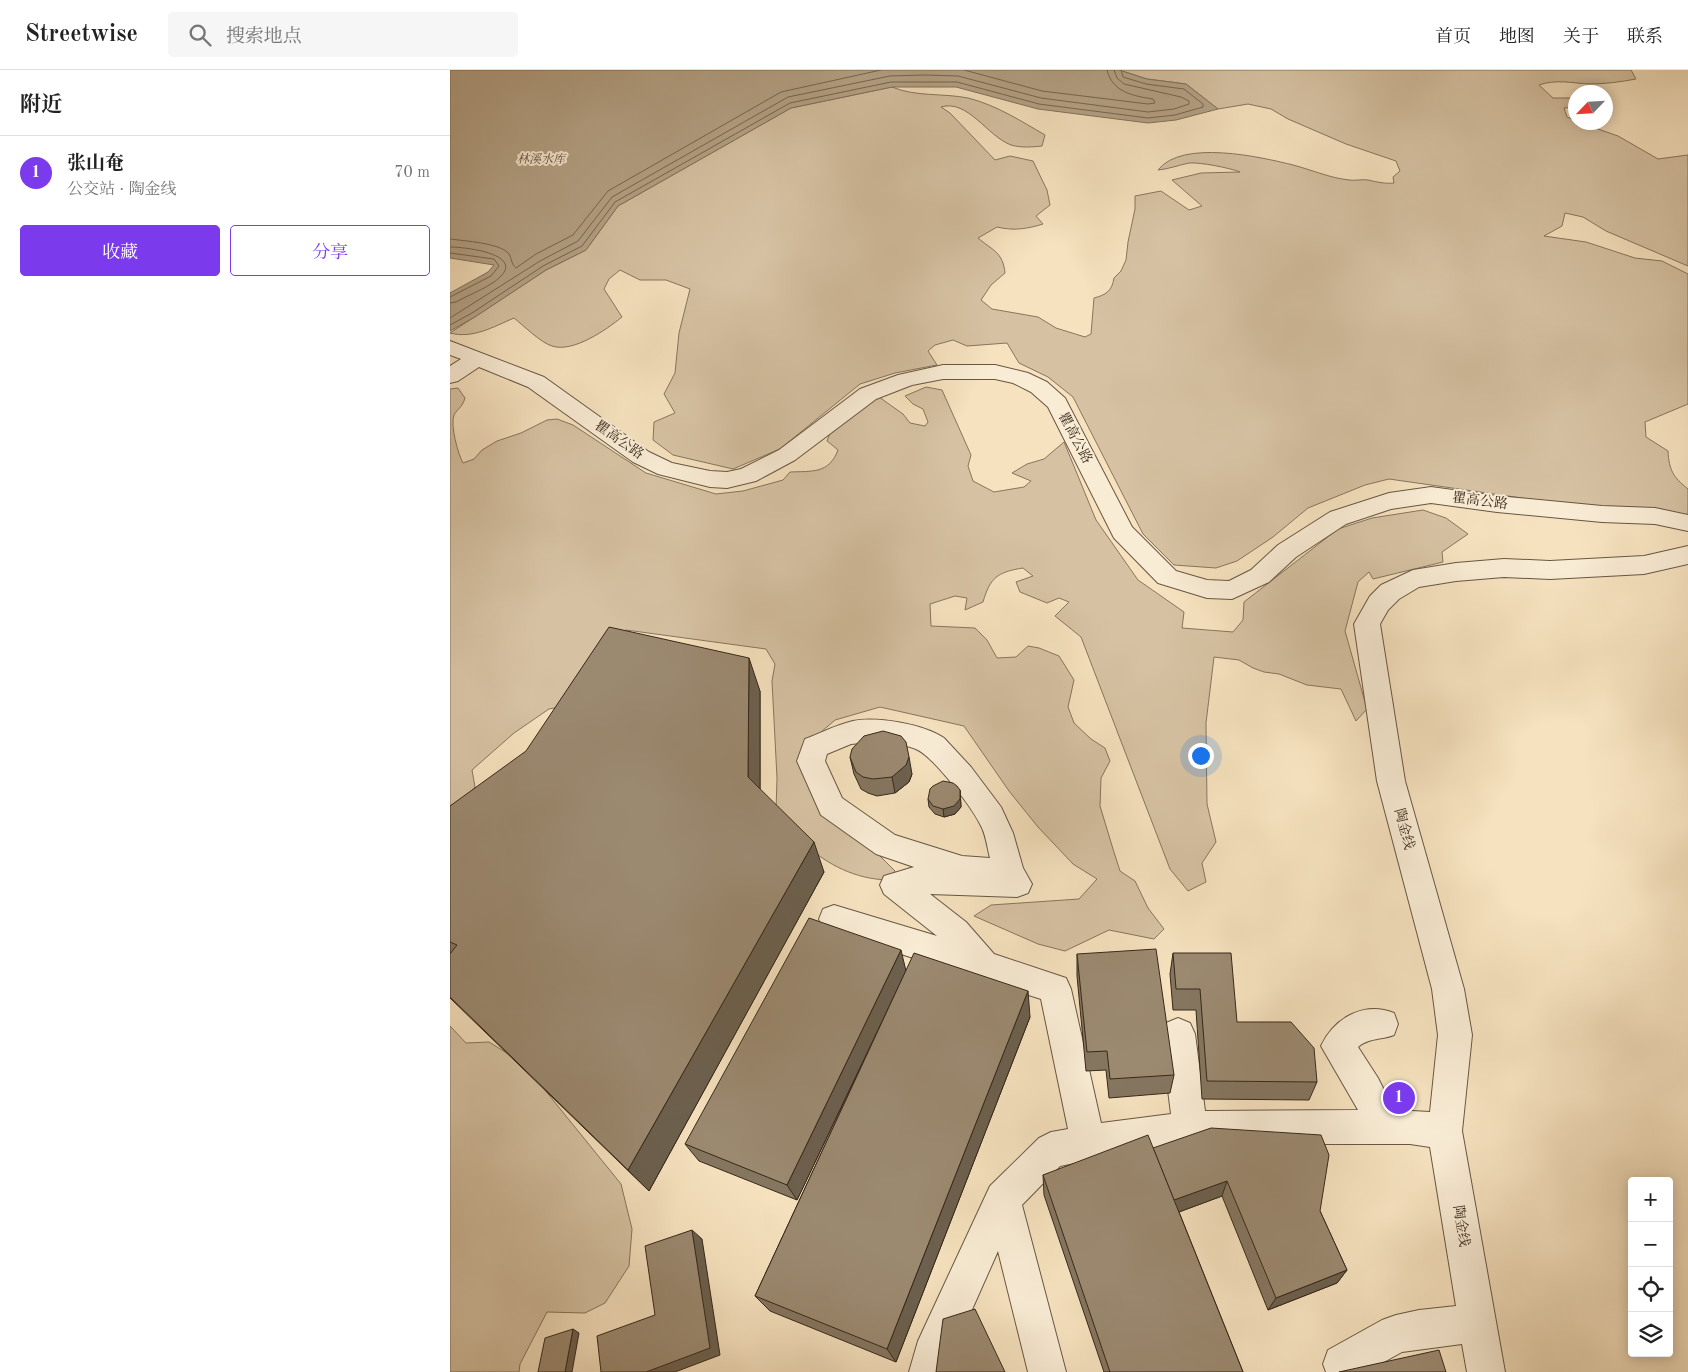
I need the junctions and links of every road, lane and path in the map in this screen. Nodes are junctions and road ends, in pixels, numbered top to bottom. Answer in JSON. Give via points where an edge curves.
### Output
{"nodes":[{"id":1,"x":453,"y":348,"type":"edge"},
{"id":2,"x":478,"y":358,"type":"junction"},
{"id":3,"x":450,"y":376,"type":"edge"},
{"id":4,"x":1688,"y":523,"type":"edge"},
{"id":5,"x":1688,"y":554,"type":"edge"},
{"id":6,"x":1009,"y":872,"type":"junction"},
{"id":7,"x":834,"y":919,"type":"dead end"},
{"id":8,"x":983,"y":965,"type":"junction"},
{"id":9,"x":1382,"y":1024,"type":"dead end"},
{"id":10,"x":1178,"y":1034,"type":"dead end"},
{"id":11,"x":1384,"y":1127,"type":"junction"},
{"id":12,"x":1190,"y":1129,"type":"junction"},
{"id":13,"x":1445,"y":1131,"type":"junction"},
{"id":14,"x":1088,"y":1143,"type":"junction"},
{"id":15,"x":1004,"y":1199,"type":"junction"},
{"id":16,"x":1477,"y":1323,"type":"junction"},
{"id":17,"x":1342,"y":1364,"type":"dead end"},
{"id":18,"x":928,"y":1372,"type":"edge"},
{"id":19,"x":1047,"y":1372,"type":"edge"},
{"id":20,"x":1486,"y":1372,"type":"edge"}],
"edges":[{"from":1,"to":2,"type":"street","name":"瞿高公路"},
{"from":2,"to":3,"type":"street"},
{"from":2,"to":4,"type":"street","name":"瞿高公路","via":[[536,382],[641,457],[666,469],[727,480],[748,475],[787,455],[868,394],[906,380],[943,372],[995,372],[1020,378],[1039,387],[1057,403],[1123,532],[1167,577],[1207,589],[1232,590],[1260,576],[1287,551],[1338,518],[1388,501],[1431,495],[1583,512],[1655,516]]},
{"from":5,"to":13,"type":"street","name":"陶金线","via":[[1644,565],[1550,570],[1504,568],[1413,579],[1379,602],[1367,624],[1391,781],[1448,989],[1455,1035]]},
{"from":6,"to":6,"type":"street","via":[[992,817],[944,756],[927,741],[898,734],[856,732],[815,746],[811,761],[832,806],[886,845],[962,869]]},
{"from":6,"to":8,"type":"street","via":[[1017,884],[913,880],[895,885],[955,932]]},
{"from":7,"to":8,"type":"street"},
{"from":8,"to":14,"type":"street","via":[[1055,989]]},
{"from":9,"to":11,"type":"street","via":[[1367,1024],[1346,1034],[1338,1046],[1366,1090]]},
{"from":10,"to":12,"type":"street"},
{"from":11,"to":12,"type":"street"},
{"from":11,"to":13,"type":"street"},
{"from":12,"to":14,"type":"street","via":[[1120,1136]]},
{"from":13,"to":16,"type":"street","name":"陶金线"},
{"from":14,"to":15,"type":"street","via":[[1050,1150]]},
{"from":15,"to":18,"type":"street","via":[[932,1355]]},
{"from":15,"to":19,"type":"street"},
{"from":16,"to":17,"type":"street","via":[[1396,1334]]},
{"from":16,"to":20,"type":"street","name":"陶金线"}]}
